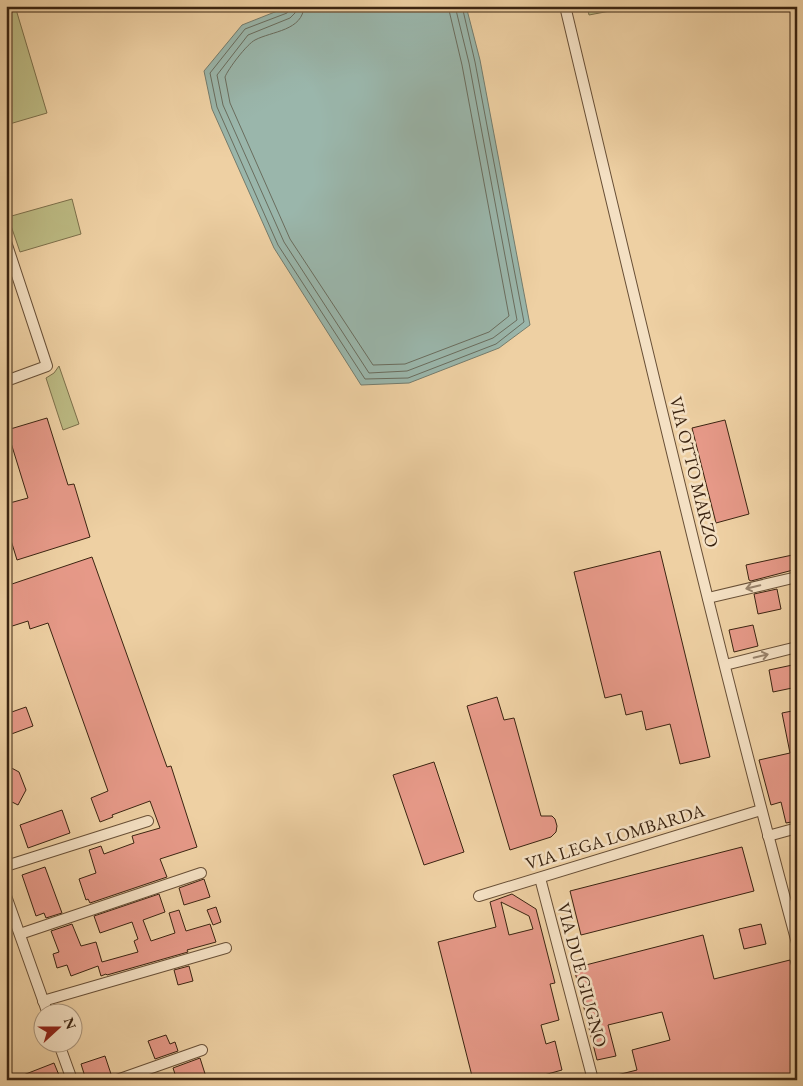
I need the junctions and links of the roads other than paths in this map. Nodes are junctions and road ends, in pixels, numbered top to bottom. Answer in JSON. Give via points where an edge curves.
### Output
{"nodes":[{"id":1,"x":565,"y":6,"type":"edge"},
{"id":2,"x":6,"y":242,"type":"edge"},
{"id":3,"x":6,"y":381,"type":"edge"},
{"id":4,"x":797,"y":577,"type":"edge"},
{"id":5,"x":708,"y":598,"type":"junction"},
{"id":6,"x":797,"y":647,"type":"edge"},
{"id":7,"x":725,"y":665,"type":"junction"},
{"id":8,"x":761,"y":810,"type":"junction"},
{"id":9,"x":148,"y":821,"type":"dead end"},
{"id":10,"x":797,"y":828,"type":"edge"},
{"id":11,"x":768,"y":836,"type":"junction"},
{"id":12,"x":6,"y":866,"type":"edge"},
{"id":13,"x":201,"y":873,"type":"dead end"},
{"id":14,"x":540,"y":878,"type":"junction"},
{"id":15,"x":6,"y":896,"type":"edge"},
{"id":16,"x":479,"y":896,"type":"dead end"},
{"id":17,"x":20,"y":934,"type":"junction"},
{"id":18,"x":796,"y":936,"type":"edge"},
{"id":19,"x":226,"y":948,"type":"dead end"},
{"id":20,"x":43,"y":1001,"type":"junction"},
{"id":21,"x":44,"y":1004,"type":"edge"},
{"id":22,"x":202,"y":1050,"type":"dead end"},
{"id":23,"x":62,"y":1054,"type":"edge"},
{"id":24,"x":72,"y":1080,"type":"edge"},
{"id":25,"x":117,"y":1080,"type":"edge"},
{"id":26,"x":593,"y":1080,"type":"edge"}],
"edges":[{"from":1,"to":5,"type":"street","name":"VIA OTTO MARZO"},
{"from":2,"to":3,"type":"street","via":[[47,366]]},
{"from":4,"to":5,"type":"street","one_way":true},
{"from":5,"to":7,"type":"street","name":"VIA OTTO MARZO"},
{"from":7,"to":6,"type":"street","one_way":true},
{"from":7,"to":8,"type":"street","name":"VIA OTTO MARZO"},
{"from":8,"to":11,"type":"street","name":"VIA OTTO MARZO"},
{"from":8,"to":14,"type":"street","name":"VIA LEGA LOMBARDA"},
{"from":9,"to":12,"type":"street"},
{"from":10,"to":11,"type":"street"},
{"from":11,"to":18,"type":"street","name":"VIA OTTO MARZO"},
{"from":13,"to":17,"type":"street"},
{"from":14,"to":16,"type":"street","name":"VIA LEGA LOMBARDA"},
{"from":14,"to":26,"type":"street","name":"VIA DUE GIUGNO"},
{"from":15,"to":17,"type":"street"},
{"from":17,"to":20,"type":"street"},
{"from":19,"to":20,"type":"street"},
{"from":20,"to":21,"type":"street"},
{"from":22,"to":25,"type":"street"},
{"from":23,"to":24,"type":"street"}]}
